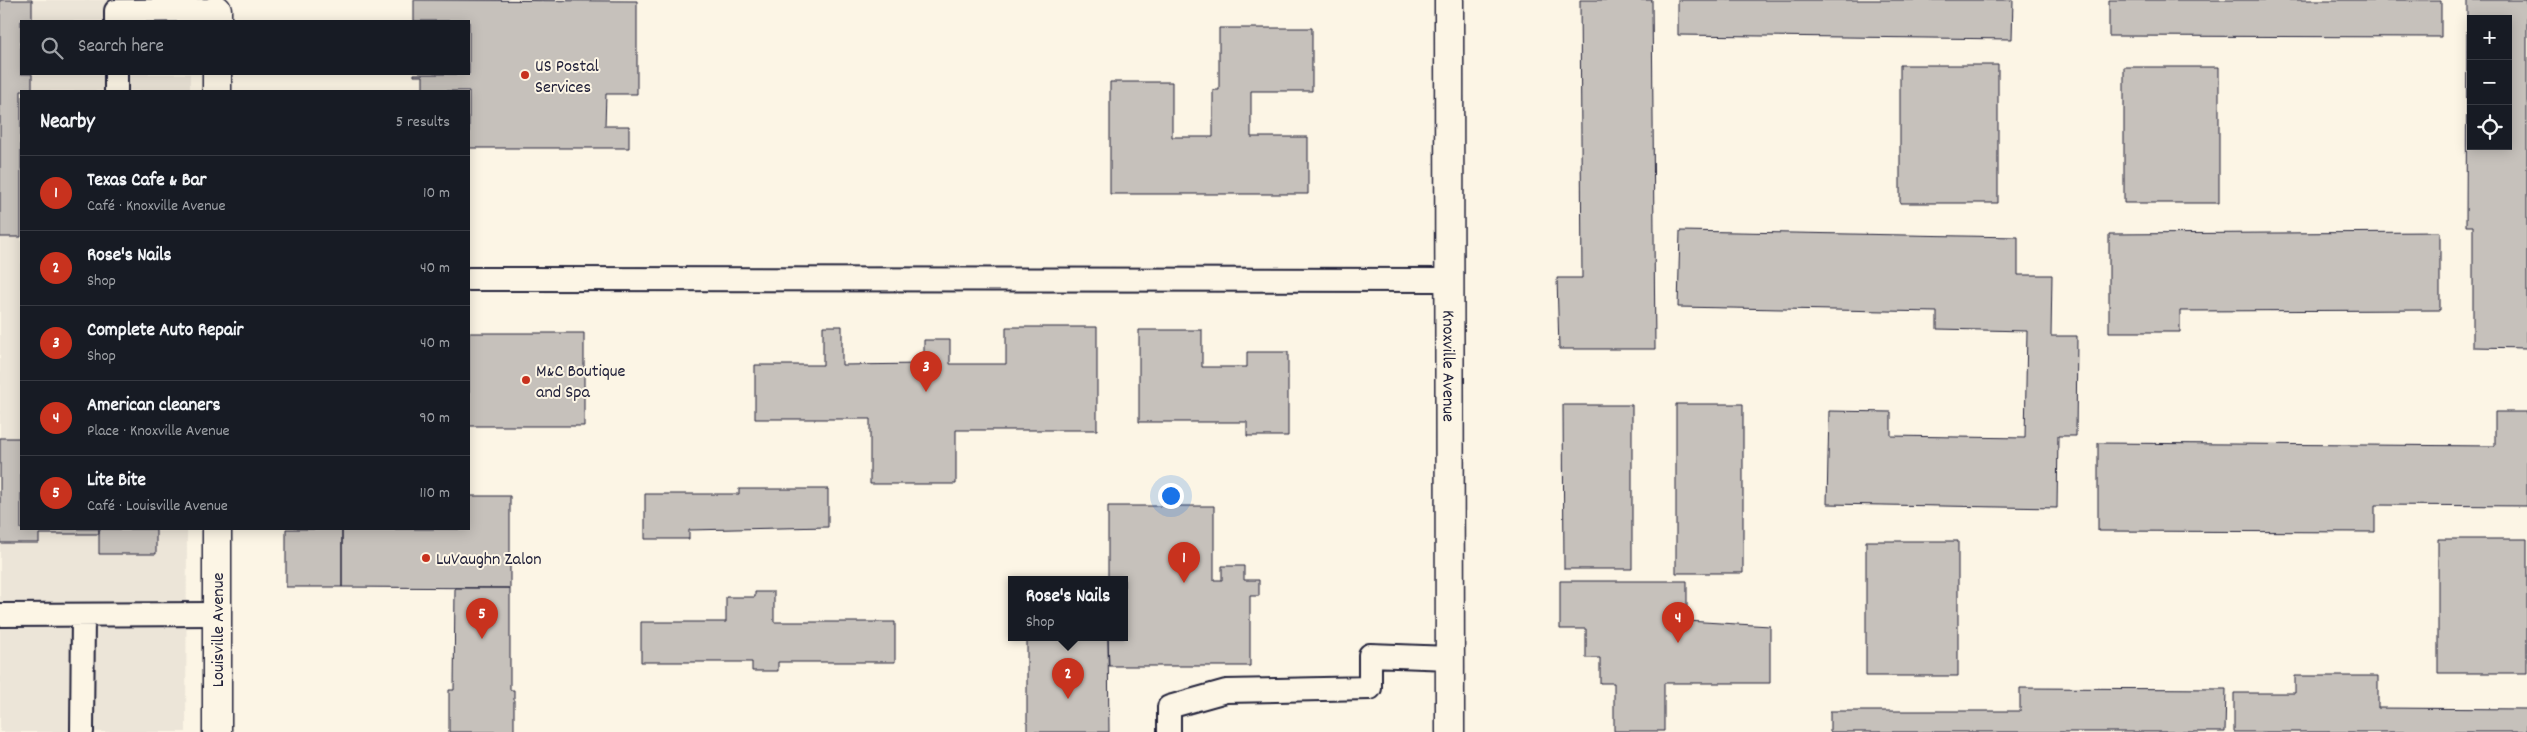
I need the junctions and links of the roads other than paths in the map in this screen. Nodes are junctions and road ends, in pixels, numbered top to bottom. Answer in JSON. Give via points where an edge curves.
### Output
{"nodes":[{"id":1,"x":1449,"y":0,"type":"edge"},
{"id":2,"x":217,"y":16,"type":"edge"},
{"id":3,"x":116,"y":20,"type":"edge"},
{"id":4,"x":116,"y":75,"type":"edge"},
{"id":5,"x":217,"y":75,"type":"edge"},
{"id":6,"x":116,"y":90,"type":"edge"},
{"id":7,"x":217,"y":90,"type":"edge"},
{"id":8,"x":470,"y":279,"type":"edge"},
{"id":9,"x":1449,"y":280,"type":"junction"},
{"id":10,"x":217,"y":530,"type":"edge"},
{"id":11,"x":217,"y":614,"type":"junction"},
{"id":12,"x":0,"y":615,"type":"edge"},
{"id":13,"x":82,"y":615,"type":"junction"},
{"id":14,"x":1450,"y":658,"type":"junction"},
{"id":15,"x":82,"y":732,"type":"edge"},
{"id":16,"x":217,"y":732,"type":"edge"},
{"id":17,"x":1169,"y":732,"type":"edge"},
{"id":18,"x":1450,"y":732,"type":"edge"}],
"edges":[{"from":1,"to":9,"type":"street","name":"Knoxville Avenue"},
{"from":2,"to":3,"type":"lane","via":[[116,11]]},
{"from":4,"to":6,"type":"lane"},
{"from":5,"to":7,"type":"street"},
{"from":8,"to":9,"type":"lane"},
{"from":9,"to":14,"type":"street","name":"Knoxville Avenue"},
{"from":10,"to":11,"type":"street","name":"Louisville Avenue"},
{"from":11,"to":13,"type":"lane"},
{"from":11,"to":16,"type":"street","name":"Louisville Avenue"},
{"from":12,"to":13,"type":"lane"},
{"from":13,"to":15,"type":"lane"},
{"from":14,"to":17,"type":"lane","via":[[1370,655],[1370,688],[1226,691],[1170,707]]},
{"from":14,"to":18,"type":"street","name":"Knoxville Avenue"}]}
